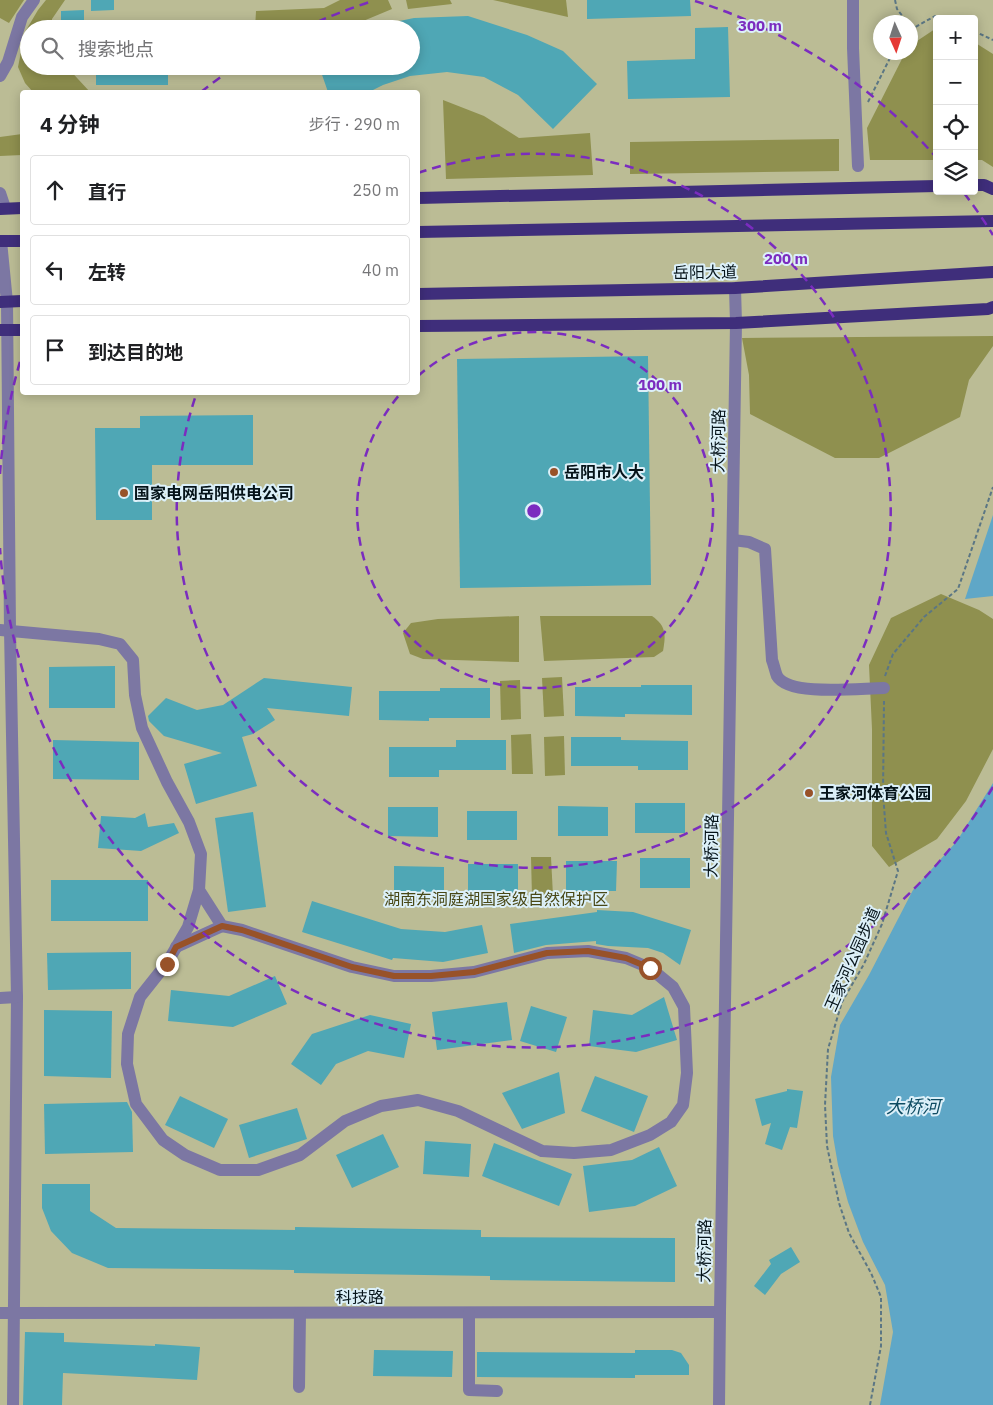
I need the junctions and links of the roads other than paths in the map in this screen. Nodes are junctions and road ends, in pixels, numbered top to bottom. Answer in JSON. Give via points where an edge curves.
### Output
{"nodes":[{"id":1,"x":34,"y":0,"type":"edge"},
{"id":2,"x":852,"y":0,"type":"edge"},
{"id":3,"x":21,"y":20,"type":"edge"},
{"id":4,"x":20,"y":23,"type":"edge"},
{"id":5,"x":0,"y":76,"type":"edge"},
{"id":6,"x":858,"y":166,"type":"dead end"},
{"id":7,"x":978,"y":185,"type":"edge"},
{"id":8,"x":933,"y":186,"type":"edge"},
{"id":9,"x":993,"y":189,"type":"edge"},
{"id":10,"x":0,"y":193,"type":"edge"},
{"id":11,"x":420,"y":198,"type":"edge"},
{"id":12,"x":2,"y":208,"type":"edge"},
{"id":13,"x":20,"y":208,"type":"edge"},
{"id":14,"x":993,"y":221,"type":"edge"},
{"id":15,"x":420,"y":232,"type":"edge"},
{"id":16,"x":0,"y":241,"type":"edge"},
{"id":17,"x":20,"y":241,"type":"edge"},
{"id":18,"x":993,"y":272,"type":"edge"},
{"id":19,"x":736,"y":288,"type":"junction"},
{"id":20,"x":420,"y":294,"type":"edge"},
{"id":21,"x":3,"y":302,"type":"edge"},
{"id":22,"x":20,"y":302,"type":"edge"},
{"id":23,"x":993,"y":307,"type":"edge"},
{"id":24,"x":736,"y":323,"type":"junction"},
{"id":25,"x":420,"y":326,"type":"edge"},
{"id":26,"x":4,"y":330,"type":"edge"},
{"id":27,"x":20,"y":330,"type":"edge"},
{"id":28,"x":733,"y":540,"type":"junction"},
{"id":29,"x":5,"y":630,"type":"edge"},
{"id":30,"x":884,"y":688,"type":"road end"},
{"id":31,"x":199,"y":890,"type":"junction"},
{"id":32,"x":222,"y":926,"type":"junction"},
{"id":33,"x":176,"y":947,"type":"junction"},
{"id":34,"x":17,"y":997,"type":"junction"},
{"id":35,"x":0,"y":998,"type":"edge"},
{"id":36,"x":0,"y":1312,"type":"edge"},
{"id":37,"x":14,"y":1312,"type":"junction"},
{"id":38,"x":720,"y":1312,"type":"junction"},
{"id":39,"x":300,"y":1313,"type":"junction"},
{"id":40,"x":469,"y":1313,"type":"junction"},
{"id":41,"x":299,"y":1387,"type":"dead end"},
{"id":42,"x":497,"y":1391,"type":"dead end"},
{"id":43,"x":13,"y":1405,"type":"edge"},
{"id":44,"x":720,"y":1405,"type":"edge"}],
"edges":[{"from":1,"to":3,"type":"street"},
{"from":2,"to":6,"type":"street"},
{"from":4,"to":5,"type":"street"},
{"from":7,"to":9,"type":"main road"},
{"from":8,"to":11,"type":"main road"},
{"from":10,"to":12,"type":"street"},
{"from":12,"to":13,"type":"main road"},
{"from":14,"to":15,"type":"main road"},
{"from":16,"to":17,"type":"main road"},
{"from":16,"to":21,"type":"street"},
{"from":18,"to":19,"type":"main road","name":"岳阳大道"},
{"from":19,"to":20,"type":"main road","name":"岳阳大道"},
{"from":19,"to":24,"type":"street","name":"大桥河路"},
{"from":21,"to":22,"type":"main road"},
{"from":21,"to":26,"type":"street"},
{"from":23,"to":24,"type":"main road"},
{"from":24,"to":25,"type":"main road"},
{"from":24,"to":28,"type":"street","name":"大桥河路"},
{"from":26,"to":27,"type":"main road"},
{"from":26,"to":29,"type":"street"},
{"from":28,"to":30,"type":"street","via":[[766,549],[772,660],[777,677],[792,687],[811,690]]},
{"from":28,"to":38,"type":"street","name":"大桥河路"},
{"from":29,"to":31,"type":"street","via":[[99,639],[120,644],[133,660],[135,695],[142,728],[190,822],[201,854]]},
{"from":29,"to":34,"type":"street"},
{"from":31,"to":32,"type":"street"},
{"from":31,"to":33,"type":"street","via":[[188,927]]},
{"from":32,"to":33,"type":"street"},
{"from":32,"to":33,"type":"street","via":[[352,967],[394,976],[474,972],[547,953],[588,951],[626,958],[650,968],[673,987],[684,1007],[688,1074],[683,1105],[671,1122],[650,1135],[611,1150],[574,1153],[542,1151],[458,1111],[418,1100],[381,1106],[345,1121],[300,1155],[258,1170],[220,1170],[185,1155],[164,1140],[136,1104],[127,1064],[128,1034],[140,997],[167,964]]},
{"from":34,"to":35,"type":"street"},
{"from":34,"to":37,"type":"street"},
{"from":36,"to":37,"type":"street","name":"科技路"},
{"from":37,"to":39,"type":"street","name":"科技路"},
{"from":37,"to":43,"type":"street"},
{"from":38,"to":40,"type":"street","name":"科技路"},
{"from":38,"to":44,"type":"street","name":"大桥河路"},
{"from":39,"to":40,"type":"street","name":"科技路"},
{"from":39,"to":41,"type":"street"},
{"from":40,"to":42,"type":"street","via":[[469,1390]]}]}
